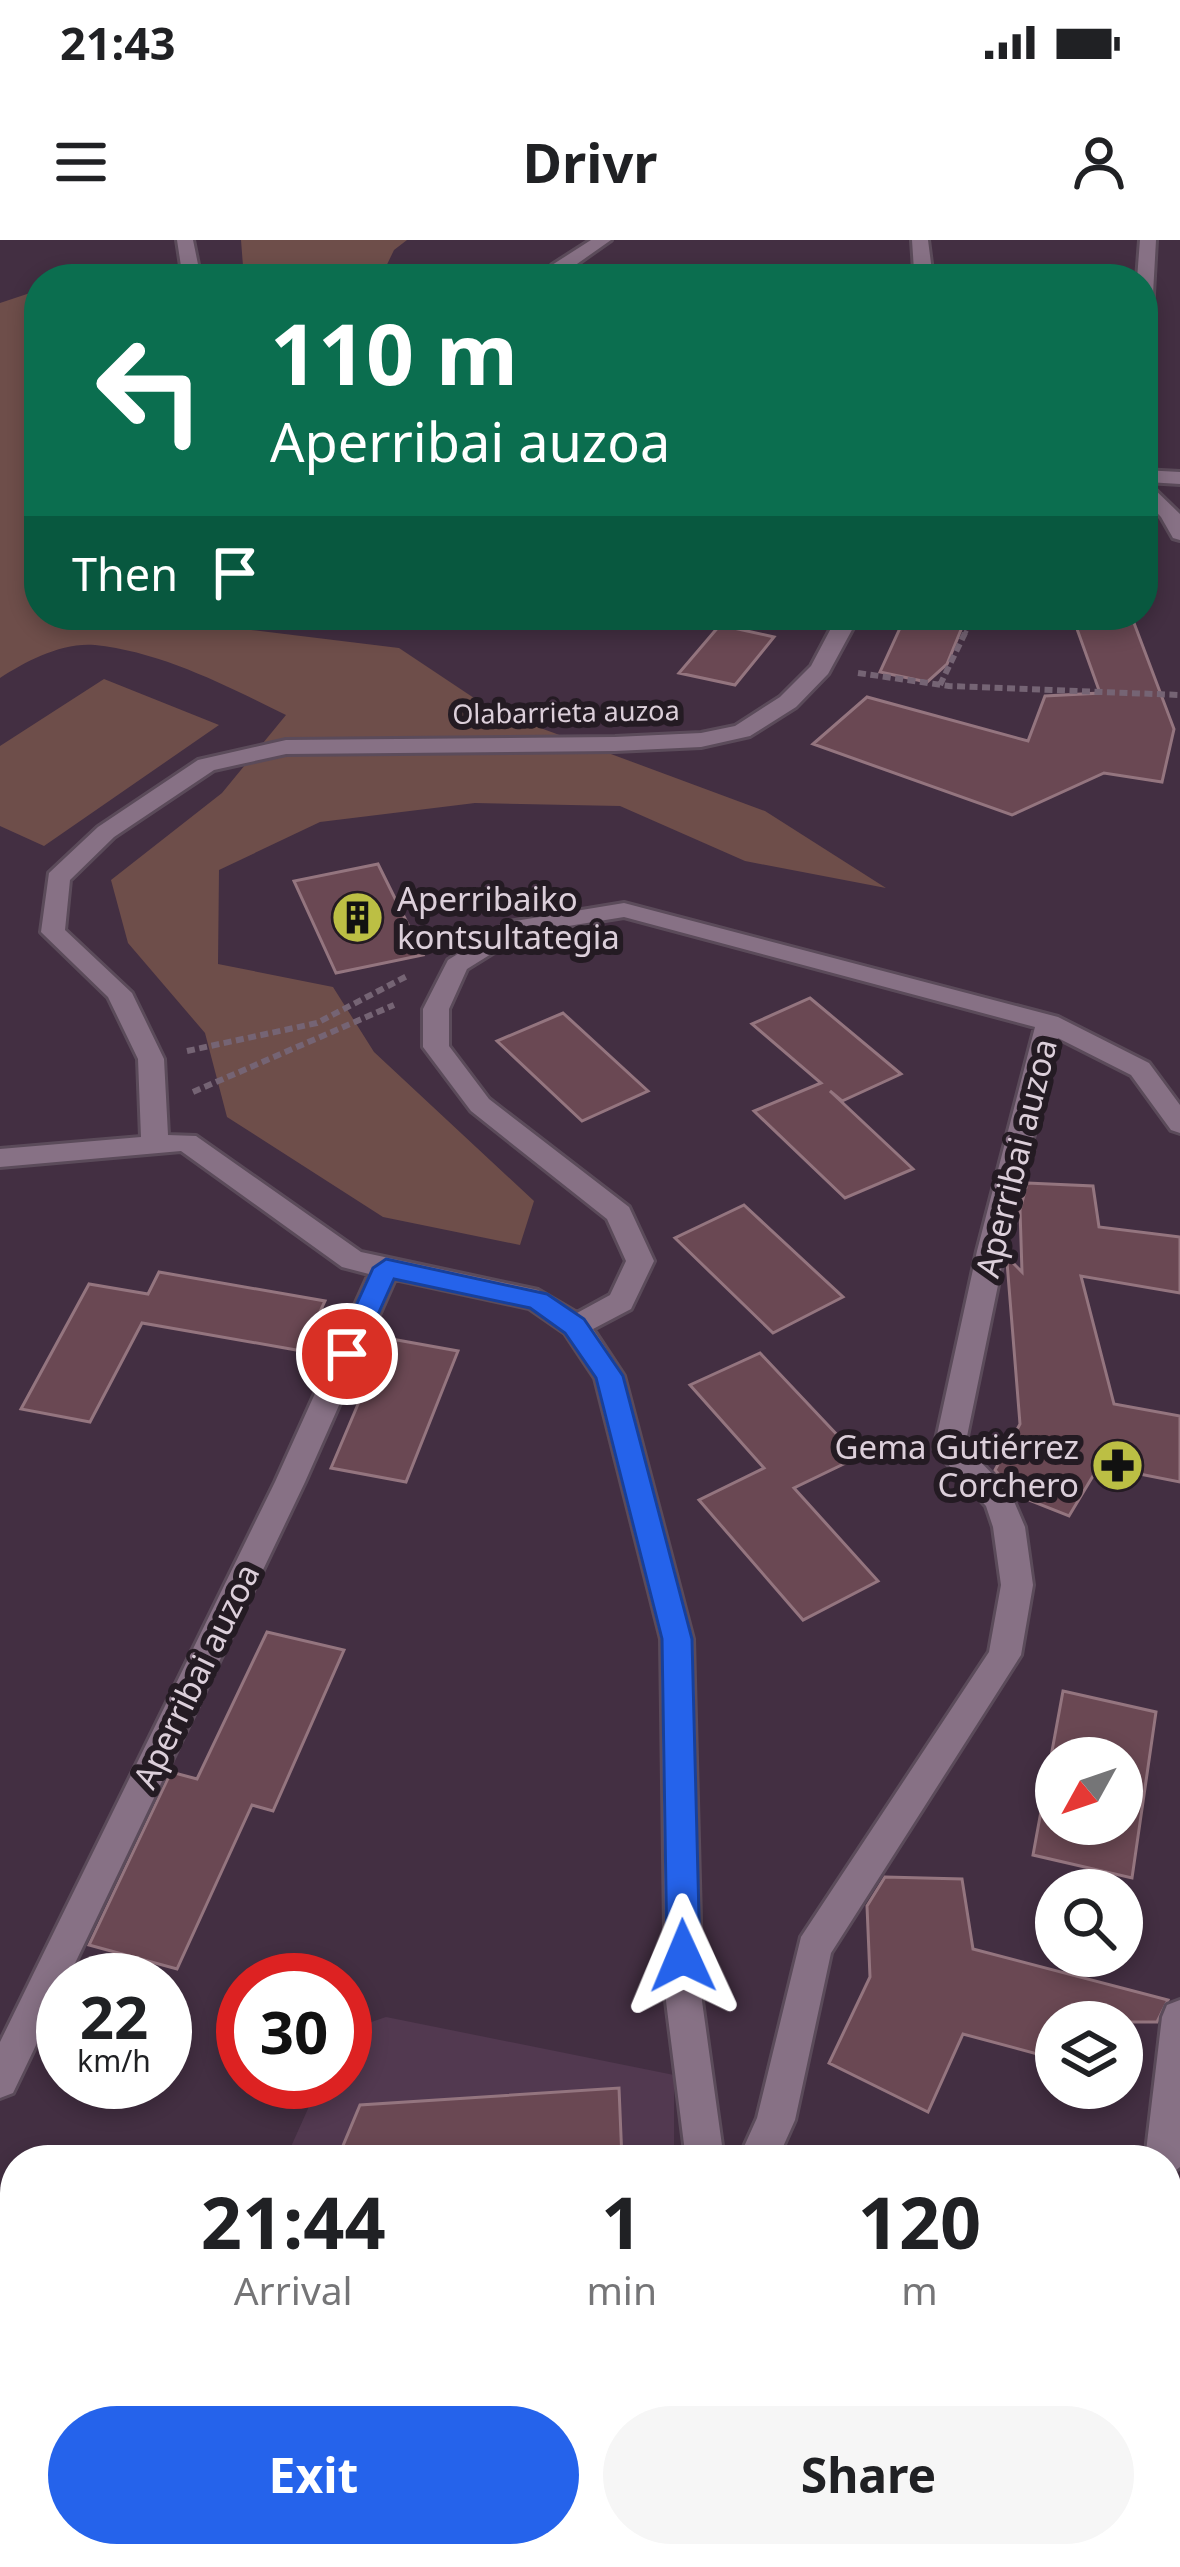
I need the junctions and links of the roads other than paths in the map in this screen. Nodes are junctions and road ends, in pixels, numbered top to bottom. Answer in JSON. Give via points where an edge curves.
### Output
{"nodes":[{"id":1,"x":603,"y":240,"type":"edge"},
{"id":2,"x":566,"y":264,"type":"edge"},
{"id":3,"x":1158,"y":501,"type":"edge"},
{"id":4,"x":1180,"y":534,"type":"edge"},
{"id":5,"x":841,"y":630,"type":"edge"},
{"id":6,"x":1049,"y":1023,"type":"junction"},
{"id":7,"x":1180,"y":1124,"type":"edge"},
{"id":8,"x":155,"y":1144,"type":"junction"},
{"id":9,"x":0,"y":1158,"type":"edge"},
{"id":10,"x":386,"y":1268,"type":"junction"},
{"id":11,"x":575,"y":1326,"type":"junction"},
{"id":12,"x":1180,"y":2017,"type":"edge"},
{"id":13,"x":0,"y":2081,"type":"edge"},
{"id":14,"x":703,"y":2145,"type":"edge"},
{"id":15,"x":764,"y":2145,"type":"edge"},
{"id":16,"x":1166,"y":2145,"type":"edge"}],
"edges":[{"from":1,"to":2,"type":"street"},
{"from":3,"to":4,"type":"street"},
{"from":5,"to":8,"type":"street","name":"Olabarrieta auzoa","via":[[788,702],[742,731],[701,740],[286,747],[206,765],[106,832],[58,878],[53,932],[119,993],[151,1059]]},
{"from":6,"to":7,"type":"street","via":[[1140,1069]]},
{"from":6,"to":11,"type":"street","name":"Aperribai auzoa","via":[[624,910],[518,927],[457,964],[440,1000],[436,1047],[480,1105],[619,1214],[640,1261],[621,1302]]},
{"from":6,"to":15,"type":"street","name":"Aperribai auzoa","via":[[949,1448],[999,1500],[1009,1527],[1017,1585],[1006,1654],[814,1948]]},
{"from":8,"to":9,"type":"street"},
{"from":8,"to":10,"type":"street","via":[[186,1142],[352,1259]]},
{"from":10,"to":11,"type":"street","via":[[538,1300]]},
{"from":10,"to":13,"type":"street","name":"Aperribai auzoa"},
{"from":11,"to":14,"type":"street","via":[[609,1376],[677,1639],[684,2002]]},
{"from":12,"to":16,"type":"street"}]}
